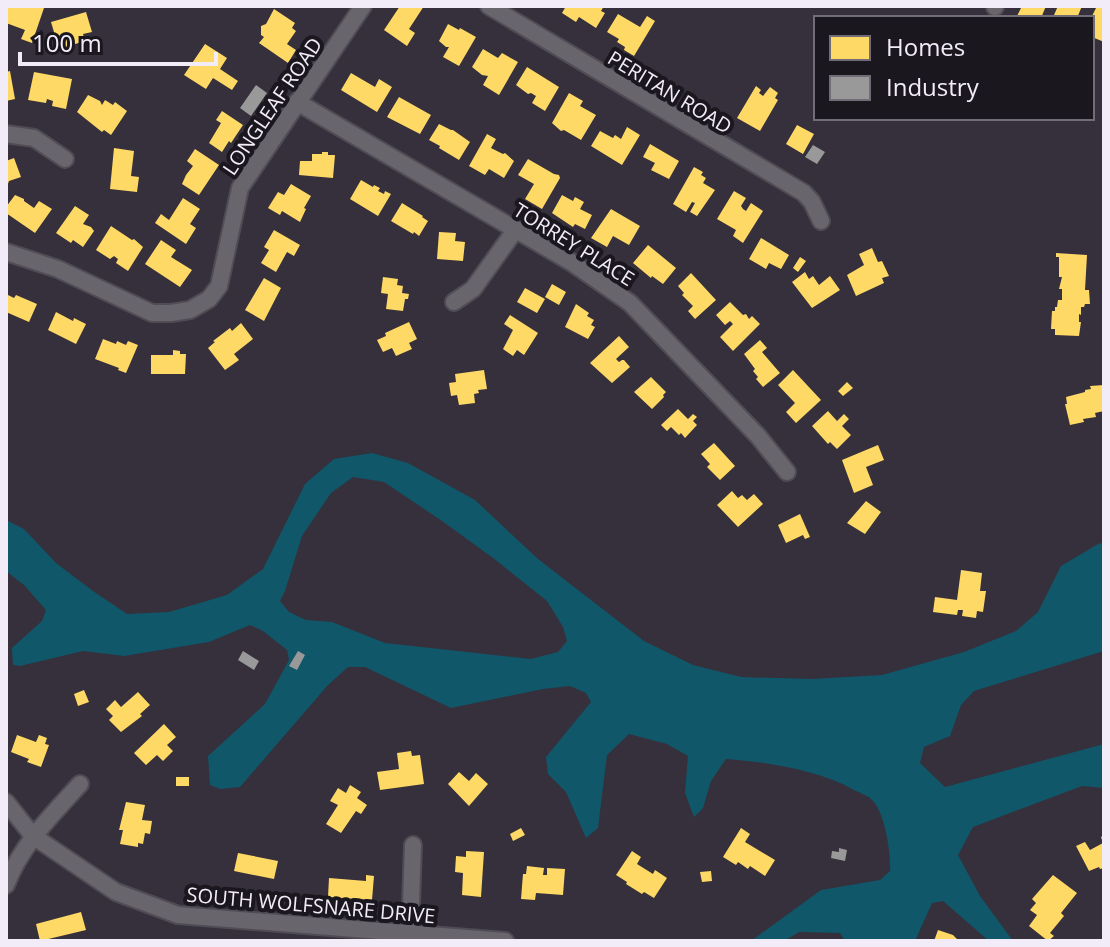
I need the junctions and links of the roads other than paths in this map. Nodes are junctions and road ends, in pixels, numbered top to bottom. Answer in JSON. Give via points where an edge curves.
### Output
{"nodes":[{"id":1,"x":363,"y":6,"type":"edge"},
{"id":2,"x":489,"y":6,"type":"edge"},
{"id":3,"x":297,"y":102,"type":"junction"},
{"id":4,"x":6,"y":134,"type":"edge"},
{"id":5,"x":65,"y":159,"type":"dead end"},
{"id":6,"x":821,"y":221,"type":"dead end"},
{"id":7,"x":516,"y":229,"type":"junction"},
{"id":8,"x":6,"y":252,"type":"edge"},
{"id":9,"x":454,"y":302,"type":"dead end"},
{"id":10,"x":787,"y":472,"type":"dead end"},
{"id":11,"x":80,"y":784,"type":"dead end"},
{"id":12,"x":6,"y":802,"type":"edge"},
{"id":13,"x":33,"y":836,"type":"junction"},
{"id":14,"x":413,"y":845,"type":"dead end"},
{"id":15,"x":6,"y":885,"type":"edge"},
{"id":16,"x":410,"y":933,"type":"junction"},
{"id":17,"x":505,"y":941,"type":"edge"}],
"edges":[{"from":1,"to":3,"type":"street","name":"LONGLEAF ROAD"},
{"from":2,"to":6,"type":"street","name":"PERITAN ROAD","via":[[804,193]]},
{"from":3,"to":7,"type":"street","name":"TORREY PLACE"},
{"from":3,"to":8,"type":"street","name":"LONGLEAF ROAD","via":[[240,188],[219,286],[190,310],[152,313],[58,269]]},
{"from":4,"to":5,"type":"street","via":[[34,138]]},
{"from":7,"to":9,"type":"street","via":[[473,289]]},
{"from":7,"to":10,"type":"street","name":"TORREY PLACE","via":[[630,303]]},
{"from":11,"to":13,"type":"street"},
{"from":12,"to":13,"type":"street","name":"SOUTH WOLFSNARE DRIVE"},
{"from":13,"to":15,"type":"street"},
{"from":13,"to":16,"type":"street","name":"SOUTH WOLFSNARE DRIVE","via":[[116,892],[178,915]]},
{"from":14,"to":16,"type":"street"},
{"from":16,"to":17,"type":"street","name":"SOUTH WOLFSNARE DRIVE"}]}
